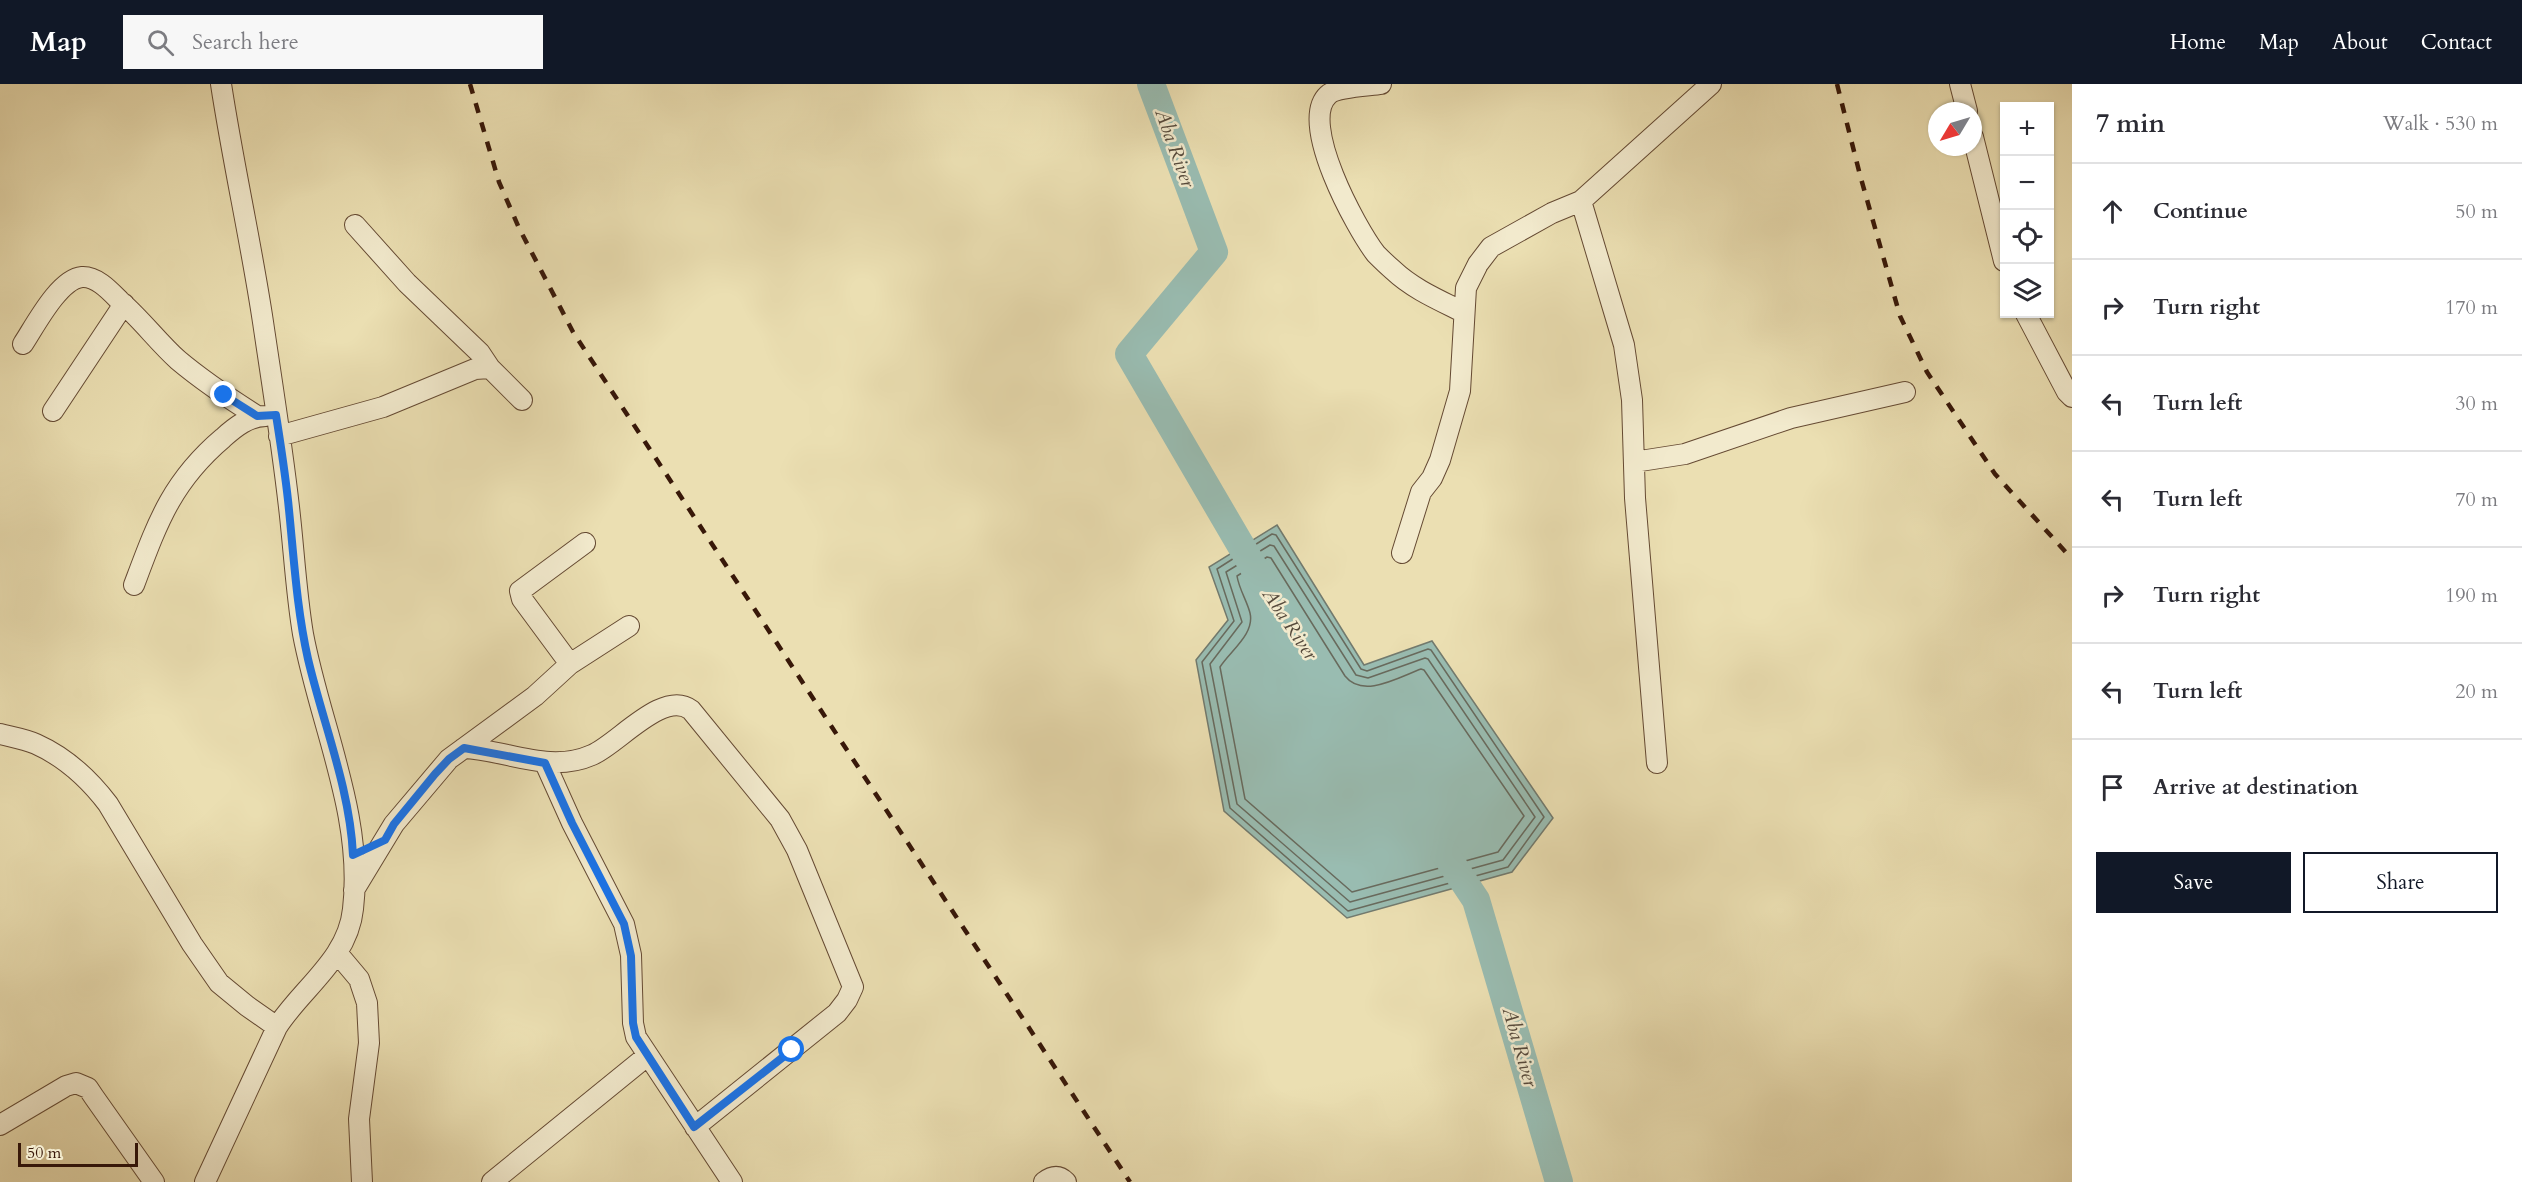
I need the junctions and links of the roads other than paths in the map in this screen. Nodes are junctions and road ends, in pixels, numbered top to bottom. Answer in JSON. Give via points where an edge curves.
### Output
{"nodes":[{"id":1,"x":221,"y":84,"type":"edge"},
{"id":2,"x":1381,"y":84,"type":"edge"},
{"id":3,"x":1711,"y":84,"type":"edge"},
{"id":4,"x":1960,"y":84,"type":"edge"},
{"id":5,"x":1964,"y":102,"type":"edge"},
{"id":6,"x":1978,"y":156,"type":"edge"},
{"id":7,"x":1581,"y":201,"type":"junction"},
{"id":8,"x":356,"y":225,"type":"dead end"},
{"id":9,"x":2000,"y":245,"type":"edge"},
{"id":10,"x":124,"y":304,"type":"junction"},
{"id":11,"x":1463,"y":312,"type":"junction"},
{"id":12,"x":2028,"y":318,"type":"edge"},
{"id":13,"x":22,"y":344,"type":"dead end"},
{"id":14,"x":490,"y":368,"type":"junction"},
{"id":15,"x":1905,"y":392,"type":"dead end"},
{"id":16,"x":2072,"y":397,"type":"edge"},
{"id":17,"x":522,"y":400,"type":"dead end"},
{"id":18,"x":52,"y":411,"type":"dead end"},
{"id":19,"x":266,"y":416,"type":"junction"},
{"id":20,"x":279,"y":436,"type":"junction"},
{"id":21,"x":1634,"y":462,"type":"junction"},
{"id":22,"x":585,"y":543,"type":"dead end"},
{"id":23,"x":1402,"y":553,"type":"dead end"},
{"id":24,"x":134,"y":585,"type":"dead end"},
{"id":25,"x":629,"y":626,"type":"dead end"},
{"id":26,"x":570,"y":664,"type":"junction"},
{"id":27,"x":0,"y":734,"type":"edge"},
{"id":28,"x":464,"y":748,"type":"junction"},
{"id":29,"x":545,"y":763,"type":"junction"},
{"id":30,"x":1658,"y":763,"type":"dead end"},
{"id":31,"x":385,"y":840,"type":"junction"},
{"id":32,"x":353,"y":855,"type":"junction"},
{"id":33,"x":354,"y":890,"type":"junction"},
{"id":34,"x":338,"y":954,"type":"junction"},
{"id":35,"x":277,"y":1027,"type":"junction"},
{"id":36,"x":647,"y":1056,"type":"junction"},
{"id":37,"x":0,"y":1125,"type":"edge"},
{"id":38,"x":694,"y":1127,"type":"junction"},
{"id":39,"x":154,"y":1182,"type":"edge"},
{"id":40,"x":205,"y":1182,"type":"edge"},
{"id":41,"x":362,"y":1182,"type":"edge"},
{"id":42,"x":492,"y":1182,"type":"edge"},
{"id":43,"x":732,"y":1182,"type":"edge"},
{"id":44,"x":1044,"y":1182,"type":"edge"},
{"id":45,"x":1066,"y":1182,"type":"edge"}],
"edges":[{"from":1,"to":19,"type":"street","via":[[263,320]]},
{"from":2,"to":11,"type":"street","via":[[1336,90],[1324,101],[1319,118],[1335,181],[1377,255],[1422,292]]},
{"from":3,"to":7,"type":"street"},
{"from":4,"to":5,"type":"street"},
{"from":6,"to":9,"type":"street"},
{"from":7,"to":11,"type":"street","via":[[1491,247],[1466,288]]},
{"from":7,"to":21,"type":"street","via":[[1624,345],[1632,400]]},
{"from":8,"to":14,"type":"street"},
{"from":10,"to":13,"type":"street","via":[[93,278],[71,281],[58,292]]},
{"from":10,"to":18,"type":"street"},
{"from":10,"to":19,"type":"street","via":[[177,359],[224,395]]},
{"from":11,"to":23,"type":"street","via":[[1460,391],[1440,460],[1421,492]]},
{"from":12,"to":16,"type":"street"},
{"from":14,"to":17,"type":"street"},
{"from":14,"to":20,"type":"street","via":[[475,369],[383,406]]},
{"from":15,"to":21,"type":"street","via":[[1791,418],[1685,454]]},
{"from":19,"to":20,"type":"street"},
{"from":19,"to":24,"type":"street","via":[[245,422],[220,441],[181,481],[156,525]]},
{"from":20,"to":32,"type":"street","via":[[298,604],[308,659],[336,761]]},
{"from":21,"to":30,"type":"street"},
{"from":22,"to":26,"type":"street","via":[[520,591]]},
{"from":25,"to":26,"type":"street"},
{"from":26,"to":28,"type":"street","via":[[535,696]]},
{"from":27,"to":35,"type":"street","via":[[36,744],[69,764],[93,785],[219,983]]},
{"from":28,"to":29,"type":"street"},
{"from":28,"to":31,"type":"street","via":[[435,774]]},
{"from":29,"to":36,"type":"street","via":[[624,924],[633,974],[633,1023]]},
{"from":29,"to":38,"type":"street","via":[[592,755],[668,704],[685,705],[758,789],[797,850],[853,987],[837,1013]]},
{"from":31,"to":32,"type":"street"},
{"from":31,"to":33,"type":"street"},
{"from":32,"to":33,"type":"street"},
{"from":33,"to":34,"type":"street","via":[[350,928]]},
{"from":34,"to":35,"type":"street"},
{"from":34,"to":41,"type":"street","via":[[359,979],[367,1003],[369,1043],[359,1119]]},
{"from":35,"to":40,"type":"street"},
{"from":36,"to":38,"type":"street"},
{"from":36,"to":42,"type":"street"},
{"from":37,"to":39,"type":"street","via":[[76,1083],[88,1088]]},
{"from":38,"to":43,"type":"street"},
{"from":44,"to":45,"type":"street","via":[[1059,1176]]}]}
